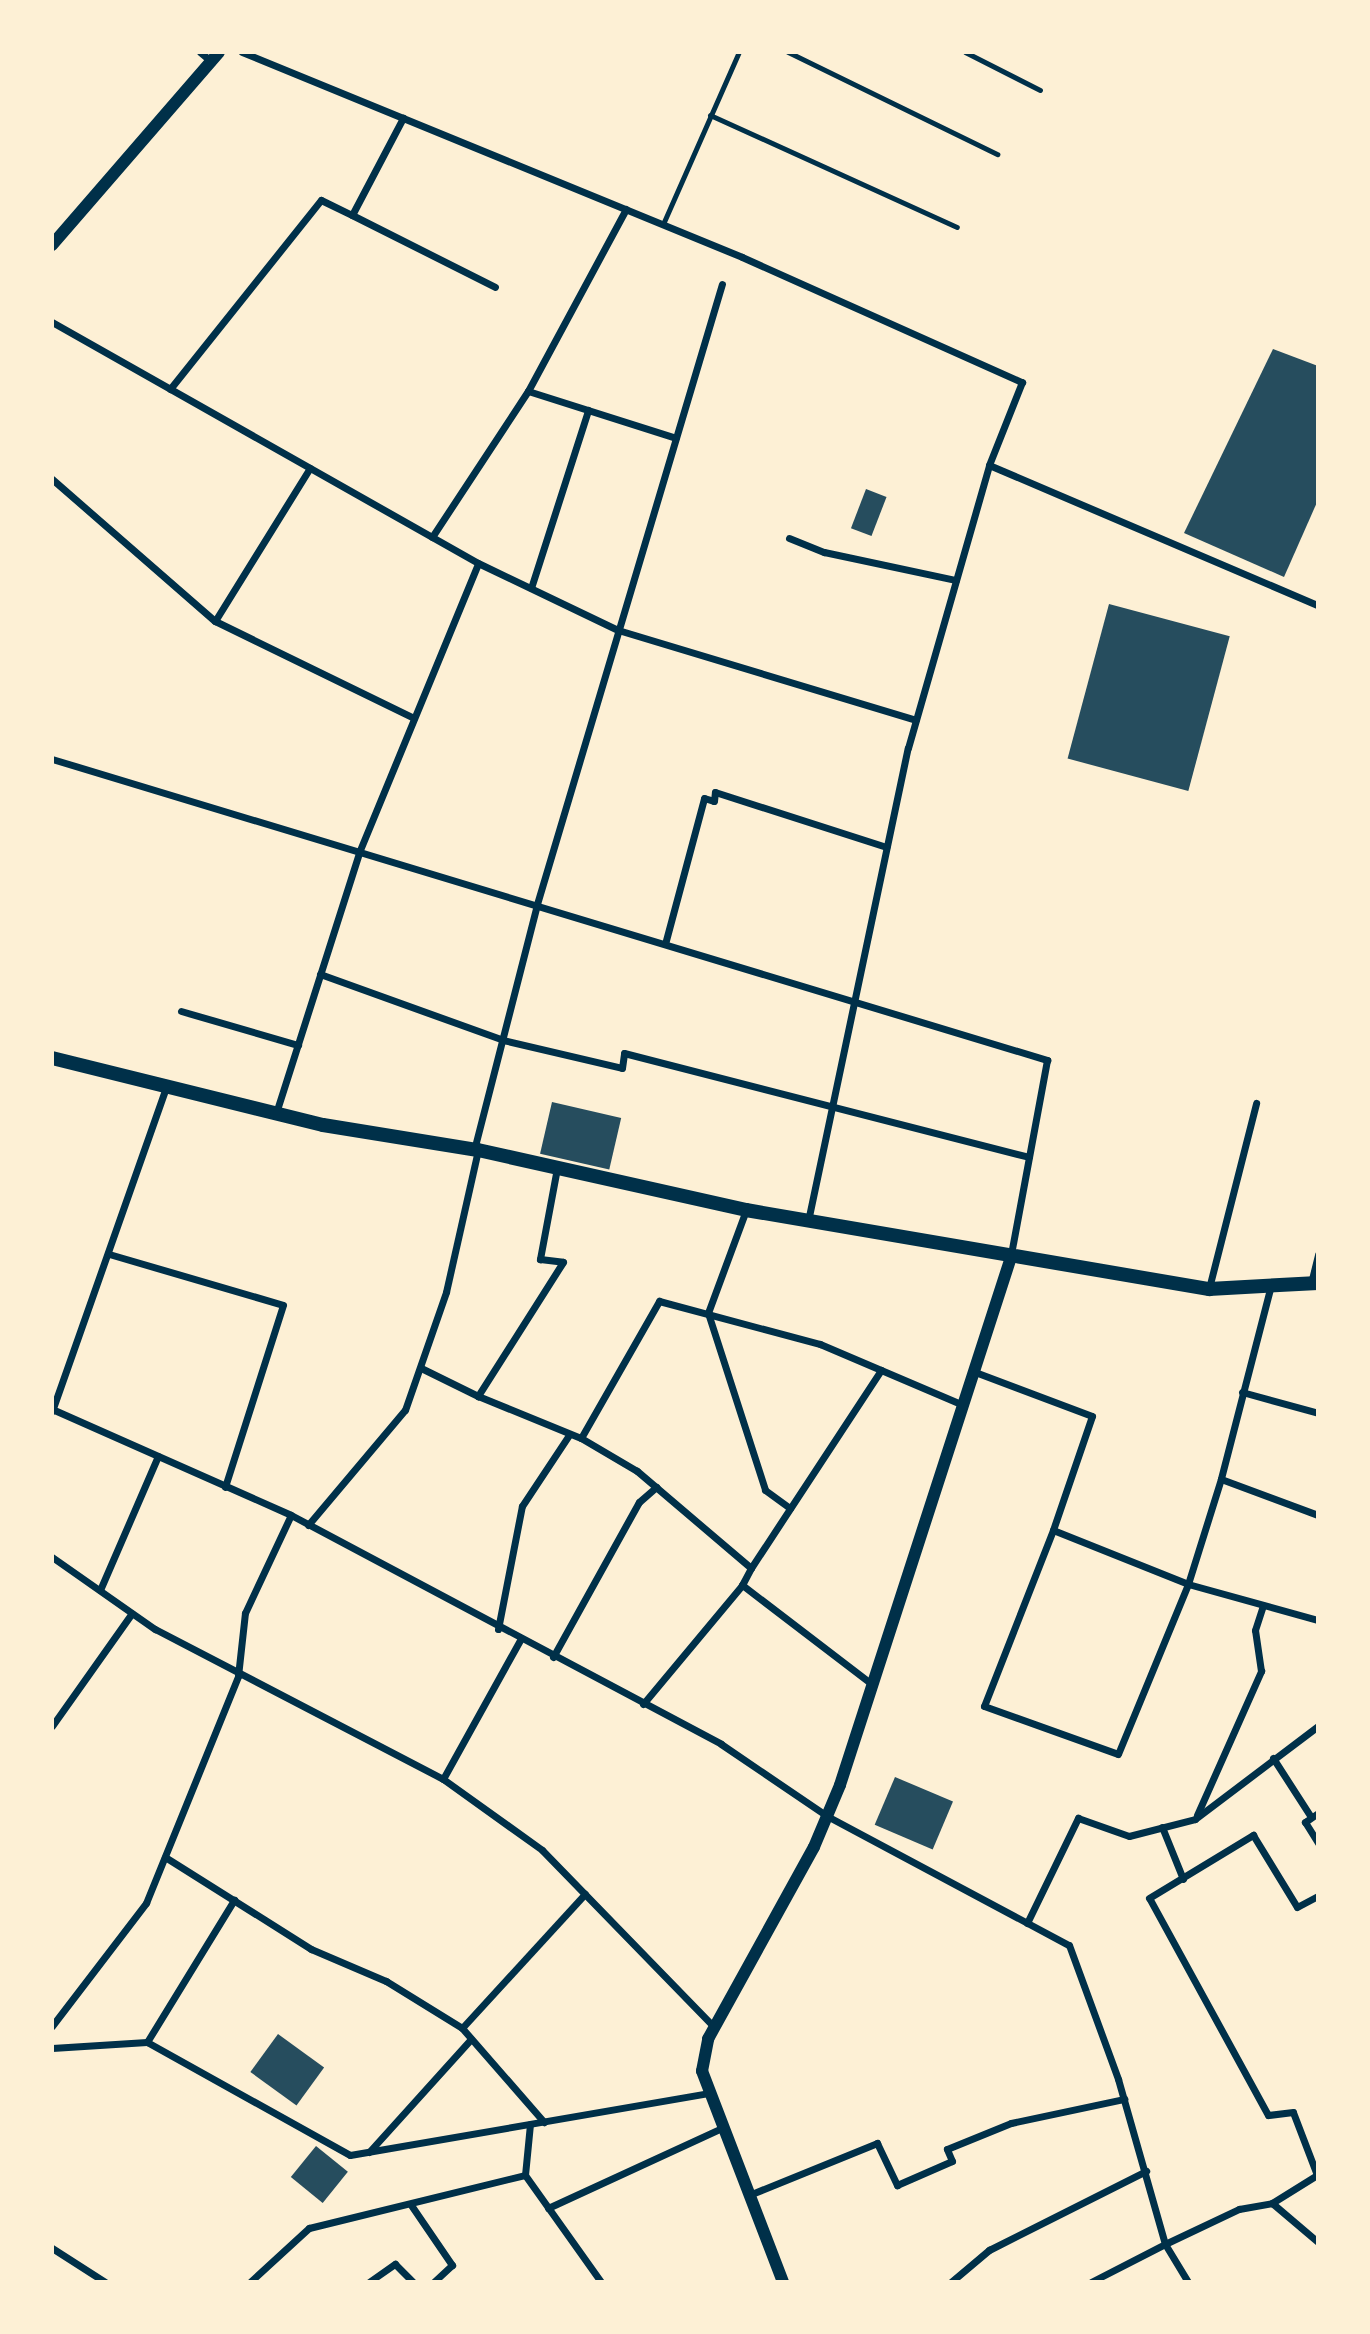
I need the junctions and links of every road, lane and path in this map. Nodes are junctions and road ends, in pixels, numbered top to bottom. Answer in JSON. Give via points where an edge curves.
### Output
{"nodes":[{"id":1,"x":200,"y":52,"type":"edge"},
{"id":2,"x":242,"y":52,"type":"edge"},
{"id":3,"x":739,"y":52,"type":"edge"},
{"id":4,"x":788,"y":52,"type":"edge"},
{"id":5,"x":965,"y":52,"type":"edge"},
{"id":6,"x":215,"y":57,"type":"edge"},
{"id":7,"x":1040,"y":89,"type":"dead end"},
{"id":8,"x":710,"y":115,"type":"junction"},
{"id":9,"x":403,"y":118,"type":"junction"},
{"id":10,"x":997,"y":154,"type":"dead end"},
{"id":11,"x":625,"y":209,"type":"junction"},
{"id":12,"x":352,"y":215,"type":"junction"},
{"id":13,"x":663,"y":225,"type":"junction"},
{"id":14,"x":957,"y":227,"type":"dead end"},
{"id":15,"x":52,"y":245,"type":"edge"},
{"id":16,"x":722,"y":284,"type":"dead end"},
{"id":17,"x":495,"y":287,"type":"dead end"},
{"id":18,"x":52,"y":322,"type":"edge"},
{"id":19,"x":170,"y":388,"type":"junction"},
{"id":20,"x":528,"y":391,"type":"junction"},
{"id":21,"x":588,"y":410,"type":"junction"},
{"id":22,"x":676,"y":438,"type":"junction"},
{"id":23,"x":989,"y":465,"type":"junction"},
{"id":24,"x":310,"y":468,"type":"junction"},
{"id":25,"x":52,"y":479,"type":"edge"},
{"id":26,"x":432,"y":537,"type":"junction"},
{"id":27,"x":789,"y":538,"type":"dead end"},
{"id":28,"x":478,"y":563,"type":"junction"},
{"id":29,"x":956,"y":580,"type":"junction"},
{"id":30,"x":531,"y":589,"type":"junction"},
{"id":31,"x":1318,"y":605,"type":"edge"},
{"id":32,"x":215,"y":621,"type":"junction"},
{"id":33,"x":618,"y":630,"type":"junction"},
{"id":34,"x":414,"y":718,"type":"junction"},
{"id":35,"x":916,"y":720,"type":"junction"},
{"id":36,"x":52,"y":759,"type":"edge"},
{"id":37,"x":886,"y":847,"type":"junction"},
{"id":38,"x":360,"y":850,"type":"junction"},
{"id":39,"x":537,"y":904,"type":"junction"},
{"id":40,"x":665,"y":944,"type":"junction"},
{"id":41,"x":320,"y":974,"type":"junction"},
{"id":42,"x":851,"y":1001,"type":"junction"},
{"id":43,"x":181,"y":1011,"type":"dead end"},
{"id":44,"x":503,"y":1040,"type":"junction"},
{"id":45,"x":298,"y":1045,"type":"junction"},
{"id":46,"x":52,"y":1058,"type":"edge"},
{"id":47,"x":166,"y":1086,"type":"junction"},
{"id":48,"x":1256,"y":1103,"type":"dead end"},
{"id":49,"x":831,"y":1106,"type":"junction"},
{"id":50,"x":276,"y":1113,"type":"junction"},
{"id":51,"x":476,"y":1150,"type":"junction"},
{"id":52,"x":1029,"y":1157,"type":"junction"},
{"id":53,"x":557,"y":1167,"type":"junction"},
{"id":54,"x":746,"y":1210,"type":"junction"},
{"id":55,"x":808,"y":1221,"type":"junction"},
{"id":56,"x":109,"y":1254,"type":"junction"},
{"id":57,"x":1318,"y":1254,"type":"edge"},
{"id":58,"x":1010,"y":1257,"type":"junction"},
{"id":59,"x":1314,"y":1283,"type":"edge"},
{"id":60,"x":1271,"y":1285,"type":"junction"},
{"id":61,"x":1209,"y":1289,"type":"junction"},
{"id":62,"x":708,"y":1314,"type":"junction"},
{"id":63,"x":421,"y":1368,"type":"junction"},
{"id":64,"x":881,"y":1370,"type":"junction"},
{"id":65,"x":975,"y":1372,"type":"junction"},
{"id":66,"x":1242,"y":1392,"type":"junction"},
{"id":67,"x":478,"y":1396,"type":"junction"},
{"id":68,"x":964,"y":1405,"type":"junction"},
{"id":69,"x":53,"y":1410,"type":"edge"},
{"id":70,"x":1318,"y":1413,"type":"edge"},
{"id":71,"x":569,"y":1435,"type":"junction"},
{"id":72,"x":581,"y":1438,"type":"junction"},
{"id":73,"x":158,"y":1456,"type":"junction"},
{"id":74,"x":1221,"y":1479,"type":"junction"},
{"id":75,"x":225,"y":1486,"type":"junction"},
{"id":76,"x":656,"y":1487,"type":"junction"},
{"id":77,"x":790,"y":1508,"type":"junction"},
{"id":78,"x":291,"y":1515,"type":"junction"},
{"id":79,"x":1318,"y":1515,"type":"edge"},
{"id":80,"x":308,"y":1525,"type":"junction"},
{"id":81,"x":1053,"y":1530,"type":"junction"},
{"id":82,"x":52,"y":1557,"type":"edge"},
{"id":83,"x":751,"y":1568,"type":"junction"},
{"id":84,"x":1188,"y":1584,"type":"junction"},
{"id":85,"x":742,"y":1585,"type":"junction"},
{"id":86,"x":100,"y":1590,"type":"junction"},
{"id":87,"x":1264,"y":1605,"type":"junction"},
{"id":88,"x":132,"y":1613,"type":"junction"},
{"id":89,"x":1318,"y":1620,"type":"edge"},
{"id":90,"x":498,"y":1629,"type":"junction"},
{"id":91,"x":520,"y":1640,"type":"junction"},
{"id":92,"x":553,"y":1657,"type":"junction"},
{"id":93,"x":238,"y":1676,"type":"junction"},
{"id":94,"x":873,"y":1685,"type":"junction"},
{"id":95,"x":643,"y":1703,"type":"junction"},
{"id":96,"x":52,"y":1726,"type":"edge"},
{"id":97,"x":1318,"y":1726,"type":"edge"},
{"id":98,"x":1273,"y":1758,"type":"junction"},
{"id":99,"x":443,"y":1779,"type":"junction"},
{"id":100,"x":827,"y":1815,"type":"junction"},
{"id":101,"x":1314,"y":1815,"type":"edge"},
{"id":102,"x":1195,"y":1819,"type":"junction"},
{"id":103,"x":1162,"y":1827,"type":"junction"},
{"id":104,"x":1318,"y":1843,"type":"edge"},
{"id":105,"x":165,"y":1857,"type":"junction"},
{"id":106,"x":1184,"y":1879,"type":"junction"},
{"id":107,"x":585,"y":1894,"type":"junction"},
{"id":108,"x":1318,"y":1896,"type":"edge"},
{"id":109,"x":234,"y":1900,"type":"junction"},
{"id":110,"x":1027,"y":1923,"type":"junction"},
{"id":111,"x":52,"y":2026,"type":"edge"},
{"id":112,"x":714,"y":2027,"type":"junction"},
{"id":113,"x":462,"y":2028,"type":"junction"},
{"id":114,"x":471,"y":2039,"type":"junction"},
{"id":115,"x":147,"y":2042,"type":"junction"},
{"id":116,"x":52,"y":2048,"type":"edge"},
{"id":117,"x":710,"y":2092,"type":"junction"},
{"id":118,"x":1124,"y":2099,"type":"junction"},
{"id":119,"x":544,"y":2122,"type":"junction"},
{"id":120,"x":530,"y":2124,"type":"junction"},
{"id":121,"x":725,"y":2127,"type":"junction"},
{"id":122,"x":369,"y":2152,"type":"junction"},
{"id":123,"x":1146,"y":2171,"type":"junction"},
{"id":124,"x":525,"y":2175,"type":"junction"},
{"id":125,"x":754,"y":2193,"type":"junction"},
{"id":126,"x":1272,"y":2203,"type":"junction"},
{"id":127,"x":411,"y":2205,"type":"junction"},
{"id":128,"x":548,"y":2208,"type":"junction"},
{"id":129,"x":1318,"y":2242,"type":"edge"},
{"id":130,"x":1165,"y":2244,"type":"junction"},
{"id":131,"x":52,"y":2248,"type":"edge"},
{"id":132,"x":105,"y":2281,"type":"edge"},
{"id":133,"x":250,"y":2281,"type":"edge"},
{"id":134,"x":369,"y":2281,"type":"edge"},
{"id":135,"x":413,"y":2281,"type":"edge"},
{"id":136,"x":434,"y":2281,"type":"edge"},
{"id":137,"x":601,"y":2281,"type":"edge"},
{"id":138,"x":783,"y":2281,"type":"edge"},
{"id":139,"x":951,"y":2281,"type":"edge"},
{"id":140,"x":1091,"y":2281,"type":"edge"},
{"id":141,"x":1188,"y":2281,"type":"edge"}],
"edges":[{"from":1,"to":6,"type":"street"},
{"from":2,"to":9,"type":"street"},
{"from":3,"to":8,"type":"lane"},
{"from":4,"to":10,"type":"lane"},
{"from":5,"to":7,"type":"lane"},
{"from":6,"to":15,"type":"street"},
{"from":8,"to":13,"type":"lane"},
{"from":8,"to":14,"type":"lane"},
{"from":9,"to":11,"type":"street"},
{"from":9,"to":12,"type":"street"},
{"from":11,"to":13,"type":"street"},
{"from":11,"to":20,"type":"street"},
{"from":12,"to":17,"type":"street"},
{"from":12,"to":19,"type":"street","via":[[321,200]]},
{"from":13,"to":23,"type":"street","via":[[1022,382]]},
{"from":16,"to":22,"type":"street"},
{"from":18,"to":19,"type":"street"},
{"from":19,"to":24,"type":"street"},
{"from":20,"to":21,"type":"street"},
{"from":20,"to":26,"type":"street"},
{"from":21,"to":22,"type":"street"},
{"from":21,"to":30,"type":"street"},
{"from":22,"to":33,"type":"street"},
{"from":23,"to":29,"type":"street"},
{"from":23,"to":31,"type":"street"},
{"from":24,"to":26,"type":"street"},
{"from":24,"to":32,"type":"street"},
{"from":25,"to":32,"type":"street"},
{"from":26,"to":28,"type":"street"},
{"from":27,"to":29,"type":"street","via":[[824,552]]},
{"from":28,"to":30,"type":"street"},
{"from":28,"to":34,"type":"street"},
{"from":29,"to":35,"type":"street"},
{"from":30,"to":33,"type":"street"},
{"from":32,"to":34,"type":"street"},
{"from":33,"to":35,"type":"street"},
{"from":33,"to":39,"type":"street"},
{"from":34,"to":38,"type":"street"},
{"from":35,"to":37,"type":"street"},
{"from":36,"to":38,"type":"street"},
{"from":37,"to":40,"type":"street","via":[[715,792],[714,801],[704,798]]},
{"from":37,"to":42,"type":"street"},
{"from":38,"to":39,"type":"street"},
{"from":38,"to":41,"type":"street"},
{"from":39,"to":40,"type":"street"},
{"from":39,"to":44,"type":"street"},
{"from":40,"to":42,"type":"street"},
{"from":41,"to":44,"type":"street"},
{"from":41,"to":45,"type":"street"},
{"from":42,"to":49,"type":"street"},
{"from":42,"to":52,"type":"street","via":[[1047,1060]]},
{"from":43,"to":45,"type":"street"},
{"from":44,"to":49,"type":"street","via":[[622,1068],[624,1054]]},
{"from":44,"to":51,"type":"street"},
{"from":45,"to":50,"type":"street"},
{"from":46,"to":47,"type":"main road"},
{"from":47,"to":50,"type":"main road"},
{"from":47,"to":56,"type":"street"},
{"from":48,"to":61,"type":"street"},
{"from":49,"to":52,"type":"street"},
{"from":49,"to":55,"type":"street"},
{"from":50,"to":51,"type":"main road"},
{"from":51,"to":53,"type":"main road"},
{"from":51,"to":63,"type":"street","via":[[446,1292]]},
{"from":52,"to":58,"type":"street"},
{"from":53,"to":54,"type":"main road"},
{"from":53,"to":67,"type":"street","via":[[540,1259],[563,1262]]},
{"from":54,"to":55,"type":"main road"},
{"from":54,"to":62,"type":"street"},
{"from":55,"to":58,"type":"main road"},
{"from":56,"to":69,"type":"street"},
{"from":56,"to":75,"type":"street","via":[[283,1305]]},
{"from":57,"to":59,"type":"street"},
{"from":58,"to":61,"type":"main road"},
{"from":58,"to":65,"type":"street"},
{"from":59,"to":60,"type":"main road"},
{"from":60,"to":61,"type":"main road"},
{"from":60,"to":66,"type":"street"},
{"from":62,"to":64,"type":"street","via":[[820,1344]]},
{"from":62,"to":72,"type":"street","via":[[659,1301]]},
{"from":62,"to":77,"type":"street","via":[[765,1490]]},
{"from":63,"to":67,"type":"street"},
{"from":63,"to":80,"type":"street","via":[[405,1410]]},
{"from":64,"to":68,"type":"street"},
{"from":64,"to":77,"type":"street"},
{"from":65,"to":68,"type":"street"},
{"from":65,"to":81,"type":"street","via":[[1092,1416]]},
{"from":66,"to":70,"type":"street"},
{"from":66,"to":74,"type":"street"},
{"from":67,"to":71,"type":"street"},
{"from":68,"to":94,"type":"street"},
{"from":69,"to":73,"type":"street"},
{"from":71,"to":72,"type":"street"},
{"from":71,"to":90,"type":"street","via":[[522,1506]]},
{"from":72,"to":76,"type":"street"},
{"from":73,"to":75,"type":"street"},
{"from":73,"to":86,"type":"street"},
{"from":74,"to":79,"type":"street"},
{"from":74,"to":84,"type":"street"},
{"from":75,"to":78,"type":"street"},
{"from":76,"to":83,"type":"street"},
{"from":76,"to":92,"type":"street","via":[[639,1502]]},
{"from":77,"to":83,"type":"street"},
{"from":78,"to":80,"type":"street"},
{"from":78,"to":93,"type":"street","via":[[245,1613]]},
{"from":80,"to":90,"type":"street"},
{"from":81,"to":84,"type":"street"},
{"from":81,"to":84,"type":"street","via":[[984,1706],[1118,1754]]},
{"from":82,"to":86,"type":"street"},
{"from":83,"to":85,"type":"street"},
{"from":84,"to":87,"type":"street"},
{"from":85,"to":94,"type":"street"},
{"from":85,"to":95,"type":"street"},
{"from":86,"to":88,"type":"street"},
{"from":87,"to":89,"type":"street"},
{"from":87,"to":102,"type":"street","via":[[1255,1630],[1261,1671]]},
{"from":88,"to":93,"type":"street"},
{"from":88,"to":96,"type":"street"},
{"from":90,"to":91,"type":"street"},
{"from":91,"to":92,"type":"street"},
{"from":91,"to":99,"type":"street"},
{"from":92,"to":95,"type":"street"},
{"from":93,"to":99,"type":"street"},
{"from":93,"to":105,"type":"street"},
{"from":94,"to":100,"type":"street"},
{"from":95,"to":100,"type":"street","via":[[721,1744]]},
{"from":97,"to":98,"type":"street"},
{"from":98,"to":101,"type":"street"},
{"from":98,"to":102,"type":"street"},
{"from":99,"to":107,"type":"street","via":[[542,1850]]},
{"from":100,"to":110,"type":"street"},
{"from":100,"to":112,"type":"street"},
{"from":101,"to":104,"type":"street","via":[[1305,1822]]},
{"from":102,"to":103,"type":"street"},
{"from":103,"to":106,"type":"street"},
{"from":103,"to":110,"type":"street","via":[[1129,1836],[1078,1818]]},
{"from":105,"to":109,"type":"street"},
{"from":105,"to":111,"type":"street","via":[[146,1903]]},
{"from":106,"to":108,"type":"street","via":[[1253,1835],[1297,1907]]},
{"from":106,"to":126,"type":"street","via":[[1149,1898],[1268,2115],[1293,2112],[1317,2175]]},
{"from":107,"to":112,"type":"street"},
{"from":107,"to":113,"type":"street"},
{"from":109,"to":113,"type":"street"},
{"from":109,"to":115,"type":"street"},
{"from":110,"to":118,"type":"street","via":[[1069,1945],[1081,1966]]},
{"from":112,"to":117,"type":"street","via":[[702,2071]]},
{"from":113,"to":114,"type":"street"},
{"from":114,"to":119,"type":"street"},
{"from":114,"to":122,"type":"street"},
{"from":115,"to":116,"type":"street"},
{"from":115,"to":122,"type":"street","via":[[350,2155]]},
{"from":117,"to":119,"type":"street"},
{"from":117,"to":121,"type":"street"},
{"from":118,"to":123,"type":"street"},
{"from":118,"to":125,"type":"street","via":[[1011,2123],[947,2149],[952,2161],[897,2185],[877,2143]]},
{"from":119,"to":120,"type":"street"},
{"from":120,"to":122,"type":"street"},
{"from":120,"to":124,"type":"street"},
{"from":121,"to":125,"type":"street"},
{"from":121,"to":128,"type":"street"},
{"from":123,"to":130,"type":"street"},
{"from":123,"to":139,"type":"street","via":[[989,2250]]},
{"from":124,"to":127,"type":"street"},
{"from":124,"to":128,"type":"street"},
{"from":125,"to":138,"type":"street"},
{"from":126,"to":129,"type":"street"},
{"from":126,"to":130,"type":"street","via":[[1239,2209]]},
{"from":127,"to":133,"type":"street","via":[[309,2228]]},
{"from":127,"to":136,"type":"street","via":[[452,2265]]},
{"from":128,"to":137,"type":"street"},
{"from":130,"to":140,"type":"street"},
{"from":130,"to":141,"type":"street"},
{"from":131,"to":132,"type":"street"},
{"from":134,"to":135,"type":"street","via":[[395,2264]]}]}
